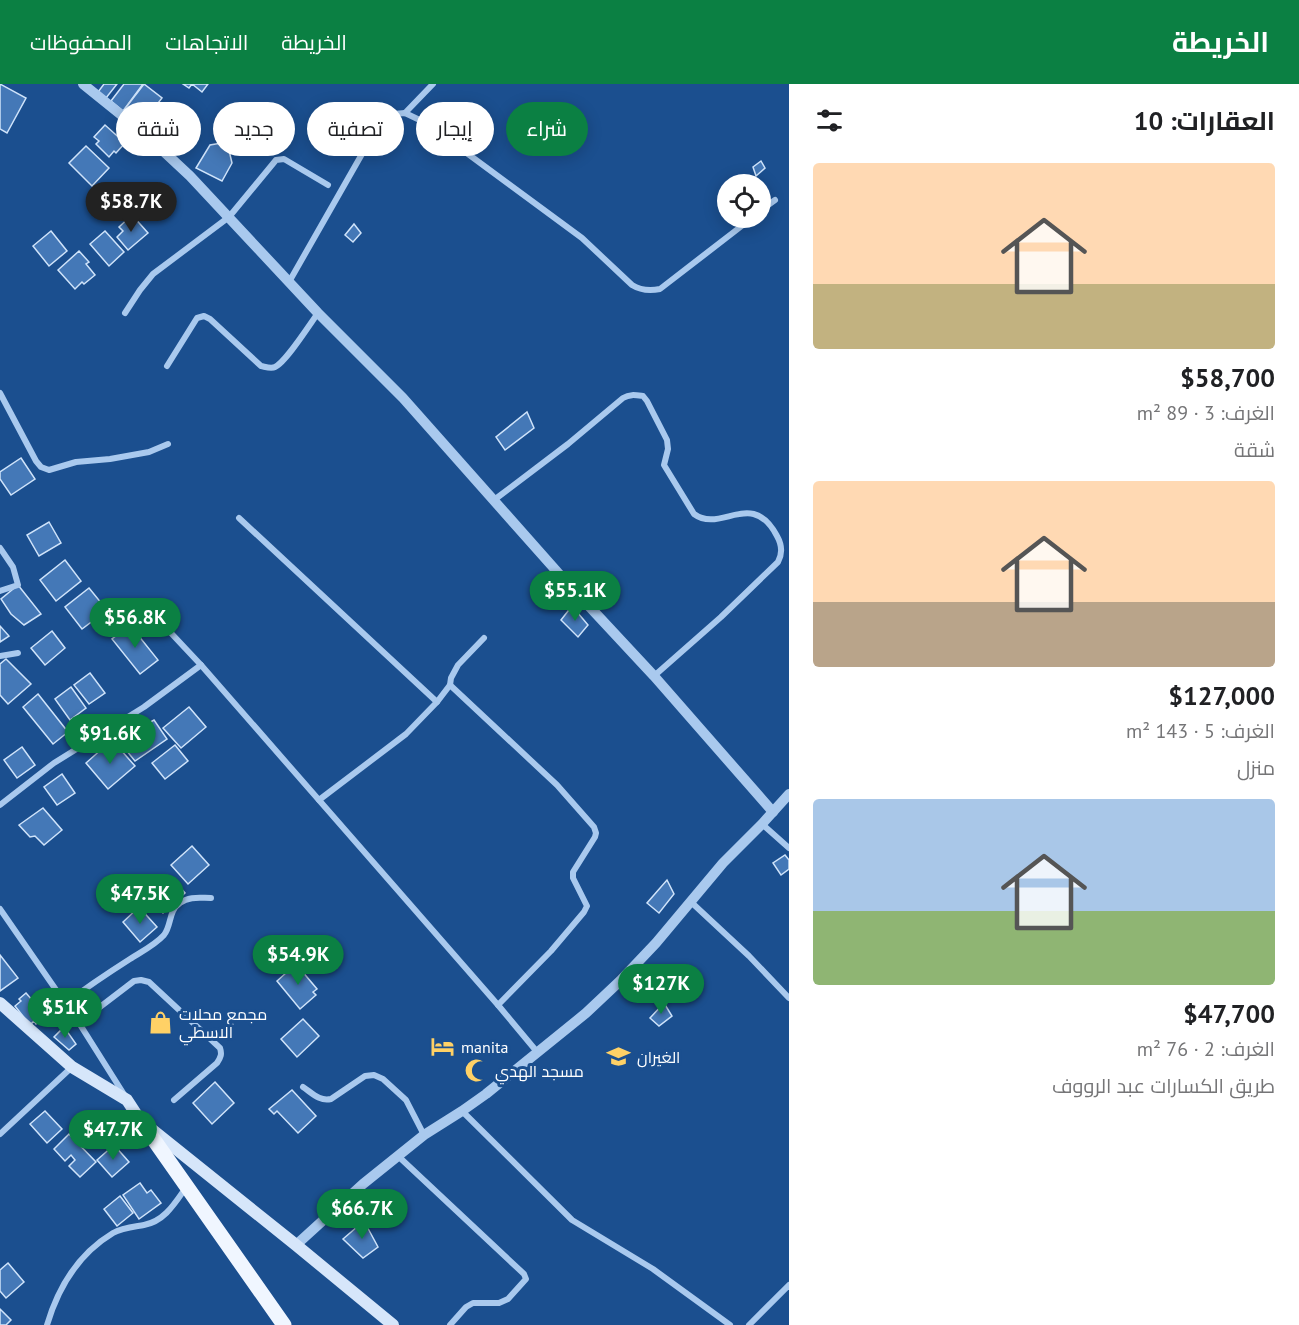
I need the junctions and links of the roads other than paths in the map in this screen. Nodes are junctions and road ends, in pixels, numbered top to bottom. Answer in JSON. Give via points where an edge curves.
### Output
{"nodes":[{"id":1,"x":83,"y":84,"type":"edge"},
{"id":2,"x":433,"y":84,"type":"edge"},
{"id":3,"x":405,"y":113,"type":"junction"},
{"id":4,"x":328,"y":185,"type":"dead end"},
{"id":5,"x":775,"y":200,"type":"dead end"},
{"id":6,"x":771,"y":203,"type":"edge"},
{"id":7,"x":229,"y":217,"type":"junction"},
{"id":8,"x":739,"y":228,"type":"edge"},
{"id":9,"x":289,"y":282,"type":"junction"},
{"id":10,"x":125,"y":313,"type":"dead end"},
{"id":11,"x":318,"y":313,"type":"junction"},
{"id":12,"x":167,"y":366,"type":"dead end"},
{"id":13,"x":0,"y":393,"type":"edge"},
{"id":14,"x":168,"y":444,"type":"dead end"},
{"id":15,"x":493,"y":501,"type":"junction"},
{"id":16,"x":239,"y":518,"type":"dead end"},
{"id":17,"x":0,"y":548,"type":"edge"},
{"id":18,"x":0,"y":591,"type":"edge"},
{"id":19,"x":170,"y":632,"type":"dead end"},
{"id":20,"x":484,"y":638,"type":"dead end"},
{"id":21,"x":18,"y":653,"type":"dead end"},
{"id":22,"x":0,"y":656,"type":"edge"},
{"id":23,"x":201,"y":665,"type":"junction"},
{"id":24,"x":654,"y":676,"type":"junction"},
{"id":25,"x":450,"y":685,"type":"junction"},
{"id":26,"x":437,"y":702,"type":"junction"},
{"id":27,"x":789,"y":794,"type":"edge"},
{"id":28,"x":319,"y":800,"type":"junction"},
{"id":29,"x":0,"y":805,"type":"edge"},
{"id":30,"x":773,"y":812,"type":"junction"},
{"id":31,"x":762,"y":824,"type":"junction"},
{"id":32,"x":789,"y":848,"type":"edge"},
{"id":33,"x":211,"y":898,"type":"dead end"},
{"id":34,"x":691,"y":902,"type":"junction"},
{"id":35,"x":0,"y":909,"type":"edge"},
{"id":36,"x":789,"y":998,"type":"edge"},
{"id":37,"x":0,"y":1003,"type":"edge"},
{"id":38,"x":66,"y":1003,"type":"junction"},
{"id":39,"x":498,"y":1005,"type":"junction"},
{"id":40,"x":79,"y":1023,"type":"junction"},
{"id":41,"x":538,"y":1053,"type":"junction"},
{"id":42,"x":72,"y":1067,"type":"junction"},
{"id":43,"x":303,"y":1087,"type":"dead end"},
{"id":44,"x":127,"y":1100,"type":"junction"},
{"id":45,"x":174,"y":1100,"type":"dead end"},
{"id":46,"x":462,"y":1111,"type":"junction"},
{"id":47,"x":140,"y":1120,"type":"junction"},
{"id":48,"x":0,"y":1134,"type":"edge"},
{"id":49,"x":424,"y":1135,"type":"junction"},
{"id":50,"x":398,"y":1156,"type":"junction"},
{"id":51,"x":187,"y":1185,"type":"junction"},
{"id":52,"x":296,"y":1245,"type":"junction"},
{"id":53,"x":789,"y":1285,"type":"edge"},
{"id":54,"x":46,"y":1325,"type":"edge"},
{"id":55,"x":284,"y":1325,"type":"edge"},
{"id":56,"x":393,"y":1325,"type":"edge"},
{"id":57,"x":450,"y":1325,"type":"edge"},
{"id":58,"x":730,"y":1325,"type":"edge"},
{"id":59,"x":750,"y":1325,"type":"edge"}],
"edges":[{"from":1,"to":7,"type":"street","via":[[145,134]]},
{"from":2,"to":3,"type":"street"},
{"from":3,"to":8,"type":"street","via":[[426,123],[553,215],[637,288],[660,289]]},
{"from":3,"to":9,"type":"street","via":[[394,114],[382,124]]},
{"from":4,"to":7,"type":"street","via":[[278,159]]},
{"from":5,"to":6,"type":"street"},
{"from":7,"to":9,"type":"street"},
{"from":7,"to":10,"type":"street","via":[[153,274]]},
{"from":9,"to":11,"type":"street"},
{"from":11,"to":12,"type":"street","via":[[275,367],[261,366],[204,316],[197,318]]},
{"from":11,"to":15,"type":"street","via":[[403,398]]},
{"from":13,"to":14,"type":"street","via":[[36,461],[49,470],[76,462],[149,452]]},
{"from":15,"to":24,"type":"street"},
{"from":15,"to":24,"type":"street","via":[[623,398],[636,395],[647,401],[667,440],[664,465],[694,514],[710,519],[752,513],[768,523],[781,548],[778,562]]},
{"from":16,"to":26,"type":"street"},
{"from":17,"to":18,"type":"street","via":[[13,567],[18,585]]},
{"from":19,"to":23,"type":"street"},
{"from":20,"to":25,"type":"street","via":[[458,665]]},
{"from":21,"to":22,"type":"street"},
{"from":23,"to":28,"type":"street"},
{"from":23,"to":29,"type":"street","via":[[144,707],[54,763]]},
{"from":24,"to":30,"type":"street"},
{"from":25,"to":26,"type":"street"},
{"from":25,"to":39,"type":"street","via":[[558,785],[596,833],[572,875],[587,906],[584,912]]},
{"from":26,"to":28,"type":"street","via":[[406,734]]},
{"from":27,"to":30,"type":"street"},
{"from":28,"to":39,"type":"street"},
{"from":30,"to":31,"type":"street"},
{"from":31,"to":32,"type":"street"},
{"from":31,"to":34,"type":"street"},
{"from":33,"to":38,"type":"street","via":[[188,898],[179,903],[164,934],[152,945]]},
{"from":34,"to":36,"type":"street"},
{"from":34,"to":41,"type":"street","via":[[620,981]]},
{"from":35,"to":38,"type":"street"},
{"from":37,"to":42,"type":"main road"},
{"from":38,"to":40,"type":"street"},
{"from":39,"to":41,"type":"street"},
{"from":40,"to":44,"type":"street"},
{"from":40,"to":45,"type":"street","via":[[134,981],[145,981],[155,987],[220,1048],[222,1055]]},
{"from":41,"to":46,"type":"street"},
{"from":42,"to":44,"type":"main road"},
{"from":42,"to":48,"type":"street"},
{"from":43,"to":49,"type":"street","via":[[326,1101],[365,1076],[382,1079],[406,1100]]},
{"from":44,"to":47,"type":"main road"},
{"from":46,"to":49,"type":"street"},
{"from":46,"to":58,"type":"street","via":[[572,1220],[653,1269]]},
{"from":47,"to":51,"type":"main road"},
{"from":47,"to":52,"type":"main road"},
{"from":49,"to":50,"type":"street"},
{"from":50,"to":52,"type":"street"},
{"from":50,"to":57,"type":"street","via":[[526,1279],[508,1299],[473,1303]]},
{"from":51,"to":54,"type":"street","via":[[157,1221],[114,1233],[94,1247],[71,1271]]},
{"from":51,"to":55,"type":"main road"},
{"from":52,"to":56,"type":"main road"},
{"from":53,"to":59,"type":"street"}]}
